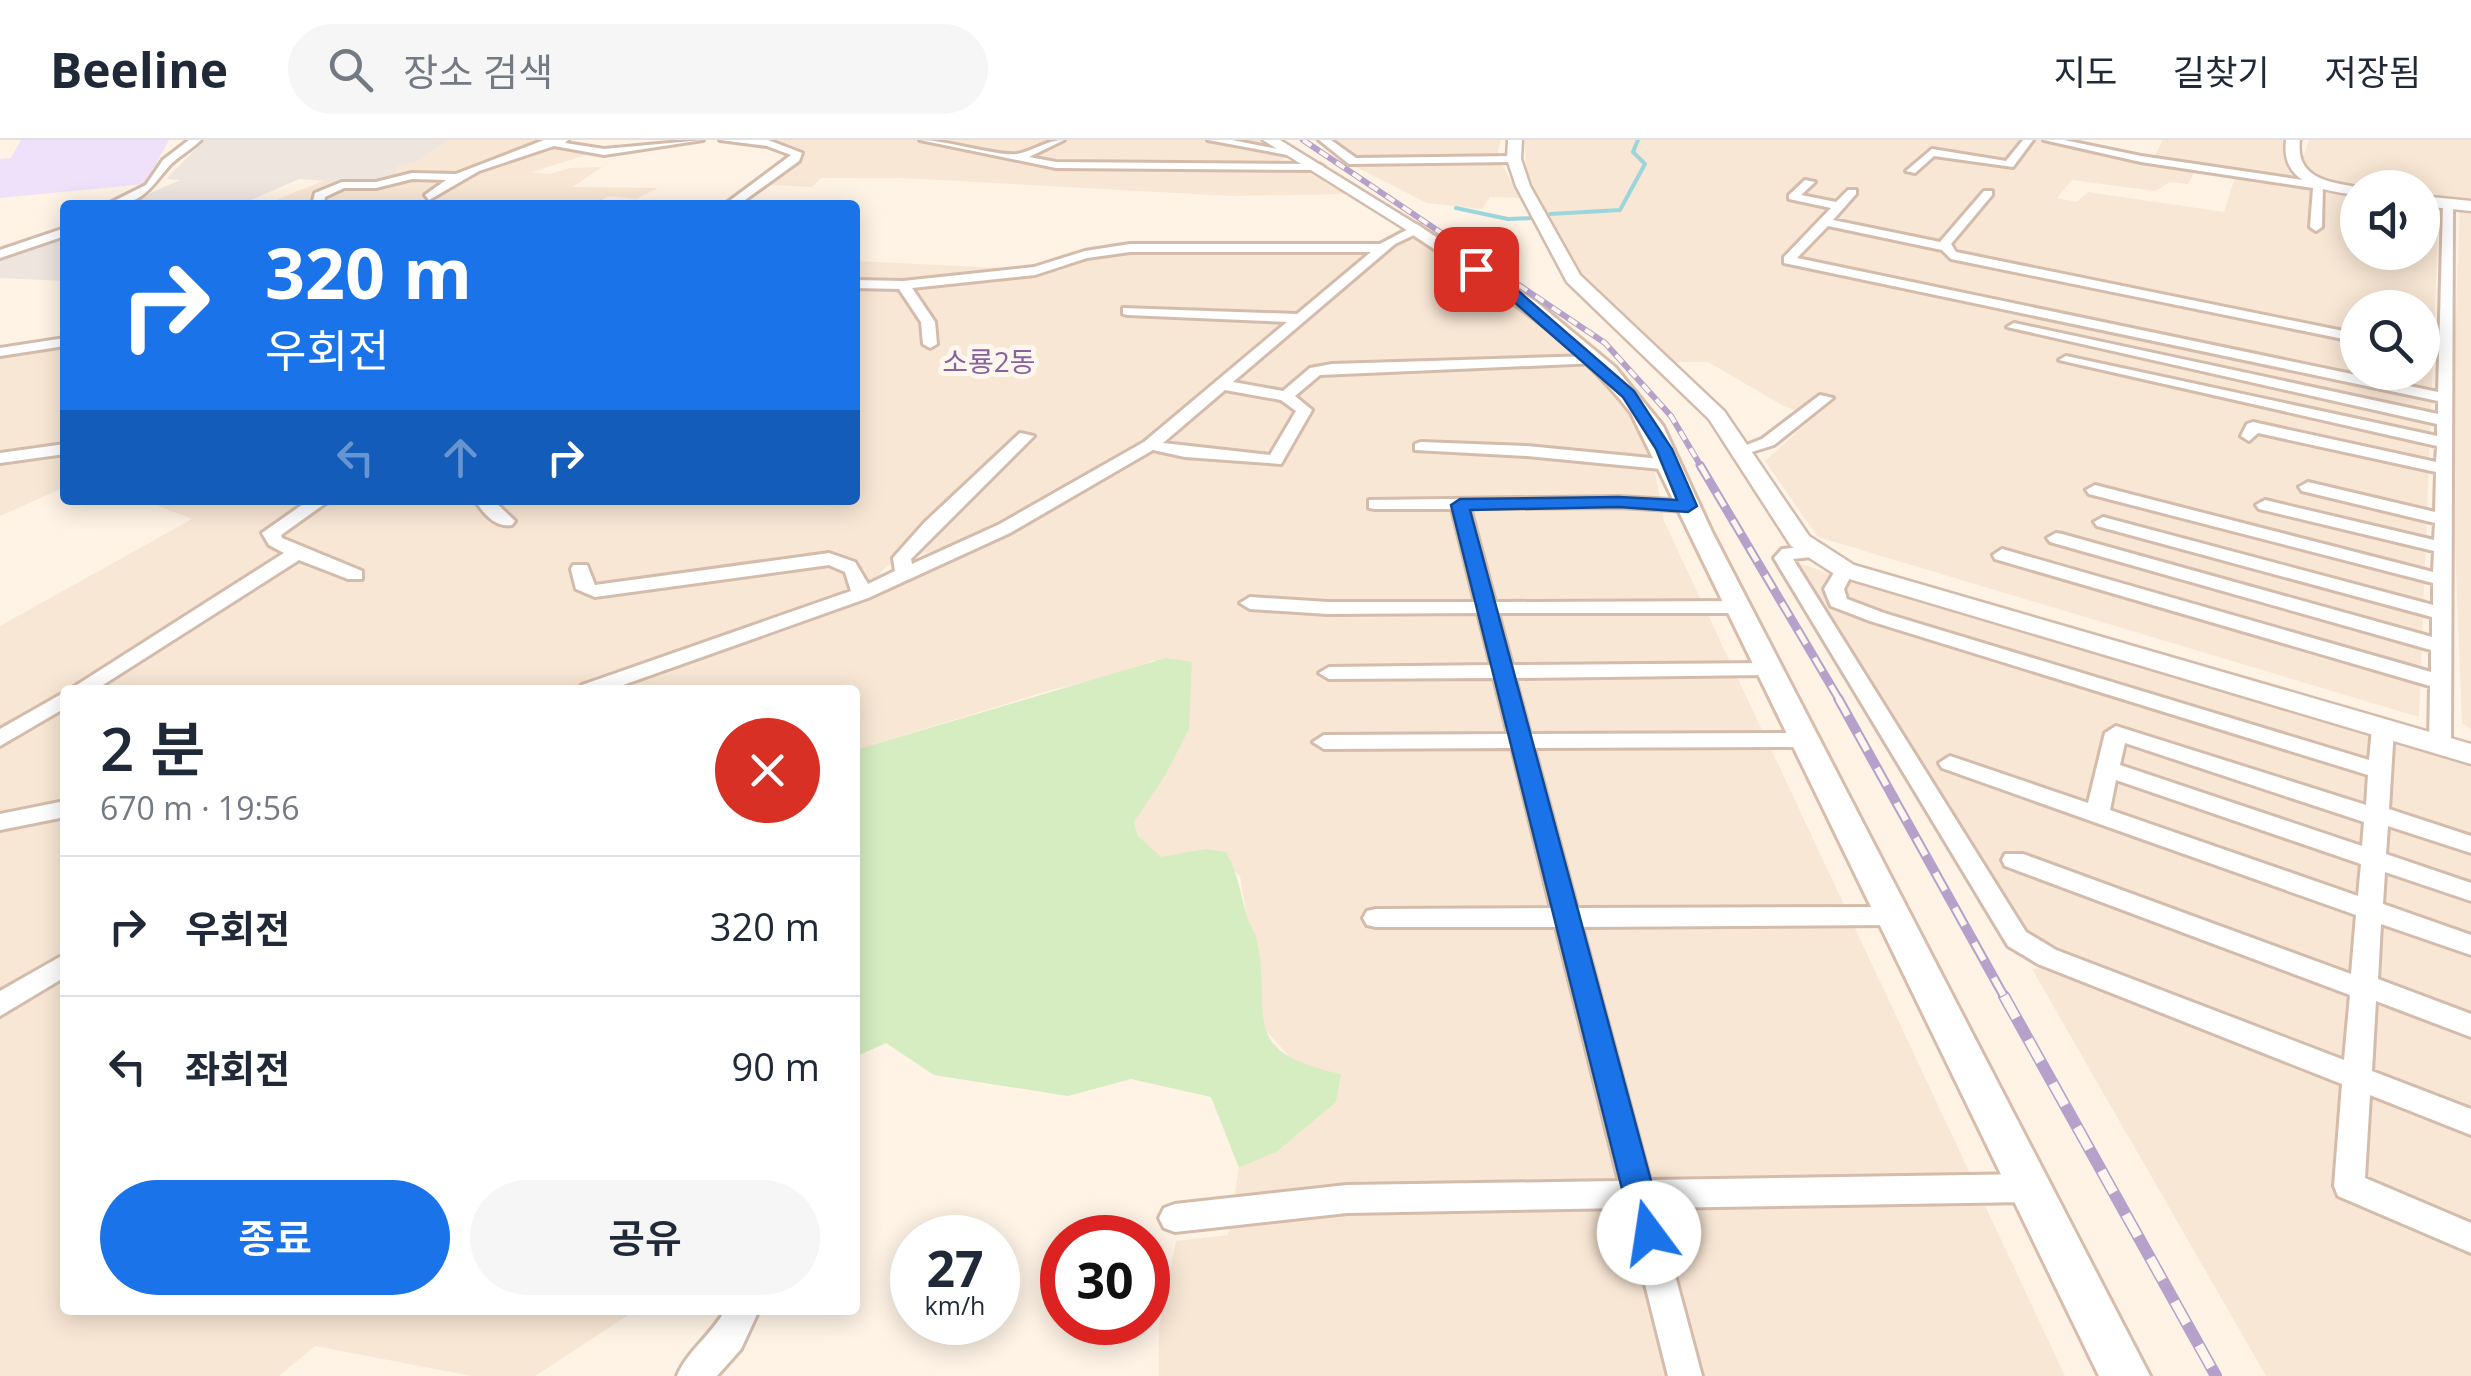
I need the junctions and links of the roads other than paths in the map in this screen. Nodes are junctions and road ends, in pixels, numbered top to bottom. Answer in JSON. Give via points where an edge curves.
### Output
{"nodes":[{"id":1,"x":196,"y":140,"type":"edge"},
{"id":2,"x":698,"y":140,"type":"edge"},
{"id":3,"x":725,"y":140,"type":"edge"},
{"id":4,"x":924,"y":140,"type":"edge"},
{"id":5,"x":1058,"y":140,"type":"edge"},
{"id":6,"x":1213,"y":140,"type":"edge"},
{"id":7,"x":1270,"y":140,"type":"edge"},
{"id":8,"x":1324,"y":140,"type":"edge"},
{"id":9,"x":1432,"y":140,"type":"edge"},
{"id":10,"x":2028,"y":140,"type":"edge"},
{"id":11,"x":2049,"y":140,"type":"edge"},
{"id":12,"x":2294,"y":140,"type":"edge"},
{"id":13,"x":556,"y":141,"type":"edge"},
{"id":14,"x":1514,"y":149,"type":"edge"},
{"id":15,"x":1293,"y":153,"type":"junction"},
{"id":16,"x":1437,"y":157,"type":"junction"},
{"id":17,"x":1014,"y":159,"type":"junction"},
{"id":18,"x":2010,"y":164,"type":"junction"},
{"id":19,"x":1319,"y":166,"type":"junction"},
{"id":20,"x":1911,"y":171,"type":"dead end"},
{"id":21,"x":458,"y":177,"type":"junction"},
{"id":22,"x":2000,"y":178,"type":"dead end"},
{"id":23,"x":1809,"y":182,"type":"dead end"},
{"id":24,"x":2319,"y":185,"type":"junction"},
{"id":25,"x":2340,"y":188,"type":"edge"},
{"id":26,"x":1852,"y":192,"type":"dead end"},
{"id":27,"x":1988,"y":193,"type":"dead end"},
{"id":28,"x":429,"y":197,"type":"dead end"},
{"id":29,"x":123,"y":200,"type":"edge"},
{"id":30,"x":318,"y":200,"type":"edge"},
{"id":31,"x":737,"y":200,"type":"edge"},
{"id":32,"x":2440,"y":203,"type":"edge"},
{"id":33,"x":2450,"y":204,"type":"junction"},
{"id":34,"x":1837,"y":206,"type":"junction"},
{"id":35,"x":2471,"y":206,"type":"edge"},
{"id":36,"x":1825,"y":222,"type":"junction"},
{"id":37,"x":2316,"y":227,"type":"dead end"},
{"id":38,"x":1416,"y":230,"type":"junction"},
{"id":39,"x":60,"y":234,"type":"edge"},
{"id":40,"x":1944,"y":247,"type":"junction"},
{"id":41,"x":1383,"y":248,"type":"junction"},
{"id":42,"x":0,"y":254,"type":"edge"},
{"id":43,"x":860,"y":284,"type":"edge"},
{"id":44,"x":903,"y":285,"type":"junction"},
{"id":45,"x":1128,"y":311,"type":"dead end"},
{"id":46,"x":1301,"y":318,"type":"junction"},
{"id":47,"x":2014,"y":327,"type":"dead end"},
{"id":48,"x":2340,"y":334,"type":"edge"},
{"id":49,"x":60,"y":343,"type":"edge"},
{"id":50,"x":930,"y":344,"type":"dead end"},
{"id":51,"x":0,"y":352,"type":"edge"},
{"id":52,"x":1592,"y":360,"type":"junction"},
{"id":53,"x":2066,"y":360,"type":"dead end"},
{"id":54,"x":1224,"y":385,"type":"junction"},
{"id":55,"x":1286,"y":396,"type":"junction"},
{"id":56,"x":2446,"y":398,"type":"junction"},
{"id":57,"x":1788,"y":402,"type":"dead end"},
{"id":58,"x":2446,"y":420,"type":"junction"},
{"id":59,"x":1026,"y":436,"type":"dead end"},
{"id":60,"x":2249,"y":436,"type":"dead end"},
{"id":61,"x":2445,"y":443,"type":"junction"},
{"id":62,"x":1150,"y":445,"type":"junction"},
{"id":63,"x":1421,"y":448,"type":"dead end"},
{"id":64,"x":60,"y":450,"type":"edge"},
{"id":65,"x":1742,"y":450,"type":"junction"},
{"id":66,"x":0,"y":458,"type":"edge"},
{"id":67,"x":1671,"y":465,"type":"junction"},
{"id":68,"x":2444,"y":468,"type":"junction"},
{"id":69,"x":2308,"y":487,"type":"dead end"},
{"id":70,"x":2096,"y":490,"type":"dead end"},
{"id":71,"x":1376,"y":504,"type":"dead end"},
{"id":72,"x":314,"y":505,"type":"edge"},
{"id":73,"x":487,"y":505,"type":"edge"},
{"id":74,"x":1460,"y":505,"type":"junction"},
{"id":75,"x":2266,"y":505,"type":"dead end"},
{"id":76,"x":1688,"y":506,"type":"junction"},
{"id":77,"x":2444,"y":520,"type":"junction"},
{"id":78,"x":506,"y":522,"type":"dead end"},
{"id":79,"x":2103,"y":522,"type":"dead end"},
{"id":80,"x":2056,"y":538,"type":"dead end"},
{"id":81,"x":2443,"y":548,"type":"junction"},
{"id":82,"x":1814,"y":552,"type":"junction"},
{"id":83,"x":297,"y":554,"type":"junction"},
{"id":84,"x":2002,"y":555,"type":"dead end"},
{"id":85,"x":580,"y":569,"type":"dead end"},
{"id":86,"x":1846,"y":570,"type":"junction"},
{"id":87,"x":905,"y":574,"type":"junction"},
{"id":88,"x":356,"y":576,"type":"dead end"},
{"id":89,"x":2443,"y":580,"type":"junction"},
{"id":90,"x":862,"y":594,"type":"junction"},
{"id":91,"x":1250,"y":603,"type":"dead end"},
{"id":92,"x":1488,"y":608,"type":"junction"},
{"id":93,"x":1737,"y":608,"type":"junction"},
{"id":94,"x":2442,"y":614,"type":"junction"},
{"id":95,"x":2442,"y":646,"type":"junction"},
{"id":96,"x":1768,"y":669,"type":"junction"},
{"id":97,"x":1504,"y":670,"type":"junction"},
{"id":98,"x":1329,"y":674,"type":"dead end"},
{"id":99,"x":2441,"y":682,"type":"junction"},
{"id":100,"x":88,"y":685,"type":"edge"},
{"id":101,"x":603,"y":685,"type":"edge"},
{"id":102,"x":60,"y":702,"type":"edge"},
{"id":103,"x":2383,"y":728,"type":"junction"},
{"id":104,"x":0,"y":739,"type":"edge"},
{"id":105,"x":1804,"y":740,"type":"junction"},
{"id":106,"x":1523,"y":741,"type":"junction"},
{"id":107,"x":1324,"y":742,"type":"dead end"},
{"id":108,"x":2440,"y":744,"type":"junction"},
{"id":109,"x":2471,"y":754,"type":"edge"},
{"id":110,"x":1950,"y":763,"type":"dead end"},
{"id":111,"x":2108,"y":768,"type":"junction"},
{"id":112,"x":2380,"y":771,"type":"junction"},
{"id":113,"x":60,"y":810,"type":"edge"},
{"id":114,"x":2097,"y":814,"type":"junction"},
{"id":115,"x":2376,"y":816,"type":"junction"},
{"id":116,"x":0,"y":822,"type":"edge"},
{"id":117,"x":2471,"y":845,"type":"edge"},
{"id":118,"x":2373,"y":857,"type":"junction"},
{"id":119,"x":2014,"y":860,"type":"dead end"},
{"id":120,"x":2471,"y":892,"type":"edge"},
{"id":121,"x":2369,"y":910,"type":"junction"},
{"id":122,"x":1892,"y":916,"type":"junction"},
{"id":123,"x":1570,"y":917,"type":"junction"},
{"id":124,"x":1376,"y":918,"type":"dead end"},
{"id":125,"x":2471,"y":945,"type":"edge"},
{"id":126,"x":60,"y":967,"type":"edge"},
{"id":127,"x":2363,"y":987,"type":"junction"},
{"id":128,"x":0,"y":1005,"type":"edge"},
{"id":129,"x":2471,"y":1026,"type":"edge"},
{"id":130,"x":2357,"y":1080,"type":"junction"},
{"id":131,"x":2471,"y":1122,"type":"edge"},
{"id":132,"x":2030,"y":1188,"type":"junction"},
{"id":133,"x":1640,"y":1197,"type":"junction"},
{"id":134,"x":1175,"y":1218,"type":"dead end"},
{"id":135,"x":2471,"y":1238,"type":"edge"},
{"id":136,"x":740,"y":1315,"type":"edge"},
{"id":137,"x":694,"y":1376,"type":"edge"},
{"id":138,"x":1685,"y":1376,"type":"edge"},
{"id":139,"x":2125,"y":1376,"type":"edge"}],
"edges":[{"from":1,"to":29,"type":"street","via":[[166,162],[150,187]]},
{"from":2,"to":13,"type":"street","via":[[600,154]]},
{"from":3,"to":31,"type":"street","via":[[768,143],[797,154]]},
{"from":4,"to":17,"type":"street"},
{"from":5,"to":17,"type":"street"},
{"from":6,"to":15,"type":"street"},
{"from":7,"to":15,"type":"street"},
{"from":8,"to":16,"type":"street","via":[[1352,161]]},
{"from":9,"to":16,"type":"street"},
{"from":10,"to":18,"type":"street"},
{"from":11,"to":24,"type":"street"},
{"from":12,"to":24,"type":"street","via":[[2290,151],[2298,173]]},
{"from":13,"to":21,"type":"street"},
{"from":14,"to":16,"type":"street"},
{"from":14,"to":65,"type":"street","via":[[1523,186],[1573,278],[1717,415]]},
{"from":15,"to":19,"type":"street"},
{"from":17,"to":19,"type":"street","via":[[1056,165]]},
{"from":18,"to":20,"type":"street","via":[[1932,152]]},
{"from":18,"to":22,"type":"street"},
{"from":19,"to":38,"type":"street"},
{"from":21,"to":28,"type":"street"},
{"from":21,"to":30,"type":"street","via":[[342,186]]},
{"from":23,"to":34,"type":"street","via":[[1792,197]]},
{"from":24,"to":25,"type":"street"},
{"from":24,"to":37,"type":"street"},
{"from":26,"to":34,"type":"street"},
{"from":27,"to":40,"type":"street"},
{"from":32,"to":33,"type":"street"},
{"from":33,"to":35,"type":"street"},
{"from":33,"to":56,"type":"street","via":[[2441,354]]},
{"from":34,"to":36,"type":"street"},
{"from":36,"to":40,"type":"street"},
{"from":36,"to":56,"type":"street","via":[[1788,260]]},
{"from":38,"to":41,"type":"street"},
{"from":38,"to":52,"type":"main road","via":[[1510,291]]},
{"from":39,"to":42,"type":"street"},
{"from":40,"to":48,"type":"street","via":[[1967,261]]},
{"from":41,"to":44,"type":"street","via":[[1130,248],[1035,271]]},
{"from":41,"to":46,"type":"street"},
{"from":43,"to":44,"type":"street"},
{"from":44,"to":50,"type":"street","via":[[928,322]]},
{"from":45,"to":46,"type":"street"},
{"from":46,"to":54,"type":"street"},
{"from":47,"to":58,"type":"street"},
{"from":49,"to":51,"type":"street"},
{"from":52,"to":55,"type":"street","via":[[1332,368],[1315,371]]},
{"from":52,"to":67,"type":"main road","via":[[1629,394]]},
{"from":53,"to":61,"type":"street"},
{"from":54,"to":55,"type":"street"},
{"from":54,"to":62,"type":"street"},
{"from":55,"to":62,"type":"street","via":[[1304,410],[1275,460]]},
{"from":56,"to":58,"type":"street"},
{"from":57,"to":65,"type":"street","via":[[1818,404],[1768,442]]},
{"from":58,"to":61,"type":"street"},
{"from":59,"to":87,"type":"street","via":[[915,542],[902,558]]},
{"from":60,"to":68,"type":"street","via":[[2254,427]]},
{"from":61,"to":68,"type":"street"},
{"from":62,"to":87,"type":"street","via":[[1004,529]]},
{"from":63,"to":67,"type":"street"},
{"from":64,"to":66,"type":"street"},
{"from":65,"to":82,"type":"street","via":[[1800,541]]},
{"from":67,"to":76,"type":"main road"},
{"from":68,"to":77,"type":"street"},
{"from":69,"to":77,"type":"street"},
{"from":70,"to":89,"type":"street"},
{"from":71,"to":74,"type":"street"},
{"from":72,"to":83,"type":"street","via":[[272,533]]},
{"from":73,"to":78,"type":"street"},
{"from":74,"to":76,"type":"street"},
{"from":74,"to":92,"type":"street"},
{"from":75,"to":81,"type":"street"},
{"from":76,"to":93,"type":"main road"},
{"from":77,"to":81,"type":"street"},
{"from":79,"to":94,"type":"street"},
{"from":80,"to":95,"type":"street"},
{"from":81,"to":89,"type":"street"},
{"from":82,"to":86,"type":"street"},
{"from":82,"to":130,"type":"street","via":[[1783,558],[2018,940],[2046,957]]},
{"from":83,"to":88,"type":"street"},
{"from":83,"to":100,"type":"street"},
{"from":84,"to":99,"type":"street"},
{"from":85,"to":90,"type":"street","via":[[586,589],[595,591],[829,559],[850,564]]},
{"from":86,"to":103,"type":"street"},
{"from":86,"to":112,"type":"street","via":[[1834,589],[1838,602],[1876,618]]},
{"from":87,"to":90,"type":"street"},
{"from":89,"to":94,"type":"street"},
{"from":90,"to":101,"type":"street"},
{"from":91,"to":92,"type":"street"},
{"from":92,"to":93,"type":"street"},
{"from":92,"to":97,"type":"street"},
{"from":93,"to":96,"type":"main road"},
{"from":94,"to":95,"type":"street"},
{"from":95,"to":99,"type":"street"},
{"from":96,"to":97,"type":"street"},
{"from":96,"to":105,"type":"main road"},
{"from":97,"to":98,"type":"street"},
{"from":97,"to":106,"type":"street"},
{"from":99,"to":108,"type":"street"},
{"from":102,"to":104,"type":"street"},
{"from":103,"to":108,"type":"street"},
{"from":103,"to":112,"type":"street"},
{"from":105,"to":106,"type":"street"},
{"from":105,"to":122,"type":"main road"},
{"from":106,"to":107,"type":"street"},
{"from":106,"to":123,"type":"street"},
{"from":108,"to":109,"type":"street"},
{"from":110,"to":114,"type":"street"},
{"from":111,"to":114,"type":"street"},
{"from":111,"to":115,"type":"street","via":[[2116,733]]},
{"from":111,"to":118,"type":"street"},
{"from":112,"to":115,"type":"street"},
{"from":113,"to":116,"type":"street"},
{"from":114,"to":121,"type":"street"},
{"from":115,"to":117,"type":"street"},
{"from":115,"to":118,"type":"street"},
{"from":118,"to":120,"type":"street"},
{"from":118,"to":121,"type":"street"},
{"from":119,"to":127,"type":"street"},
{"from":121,"to":125,"type":"street"},
{"from":121,"to":127,"type":"street"},
{"from":122,"to":123,"type":"street"},
{"from":122,"to":132,"type":"main road"},
{"from":123,"to":124,"type":"street"},
{"from":123,"to":133,"type":"street"},
{"from":126,"to":128,"type":"street"},
{"from":127,"to":129,"type":"street"},
{"from":127,"to":130,"type":"street"},
{"from":130,"to":131,"type":"street"},
{"from":130,"to":135,"type":"street","via":[[2349,1186]]},
{"from":132,"to":133,"type":"street"},
{"from":132,"to":139,"type":"main road"},
{"from":133,"to":134,"type":"street","via":[[1347,1199]]},
{"from":133,"to":138,"type":"street"},
{"from":136,"to":137,"type":"street","via":[[729,1338]]}]}
